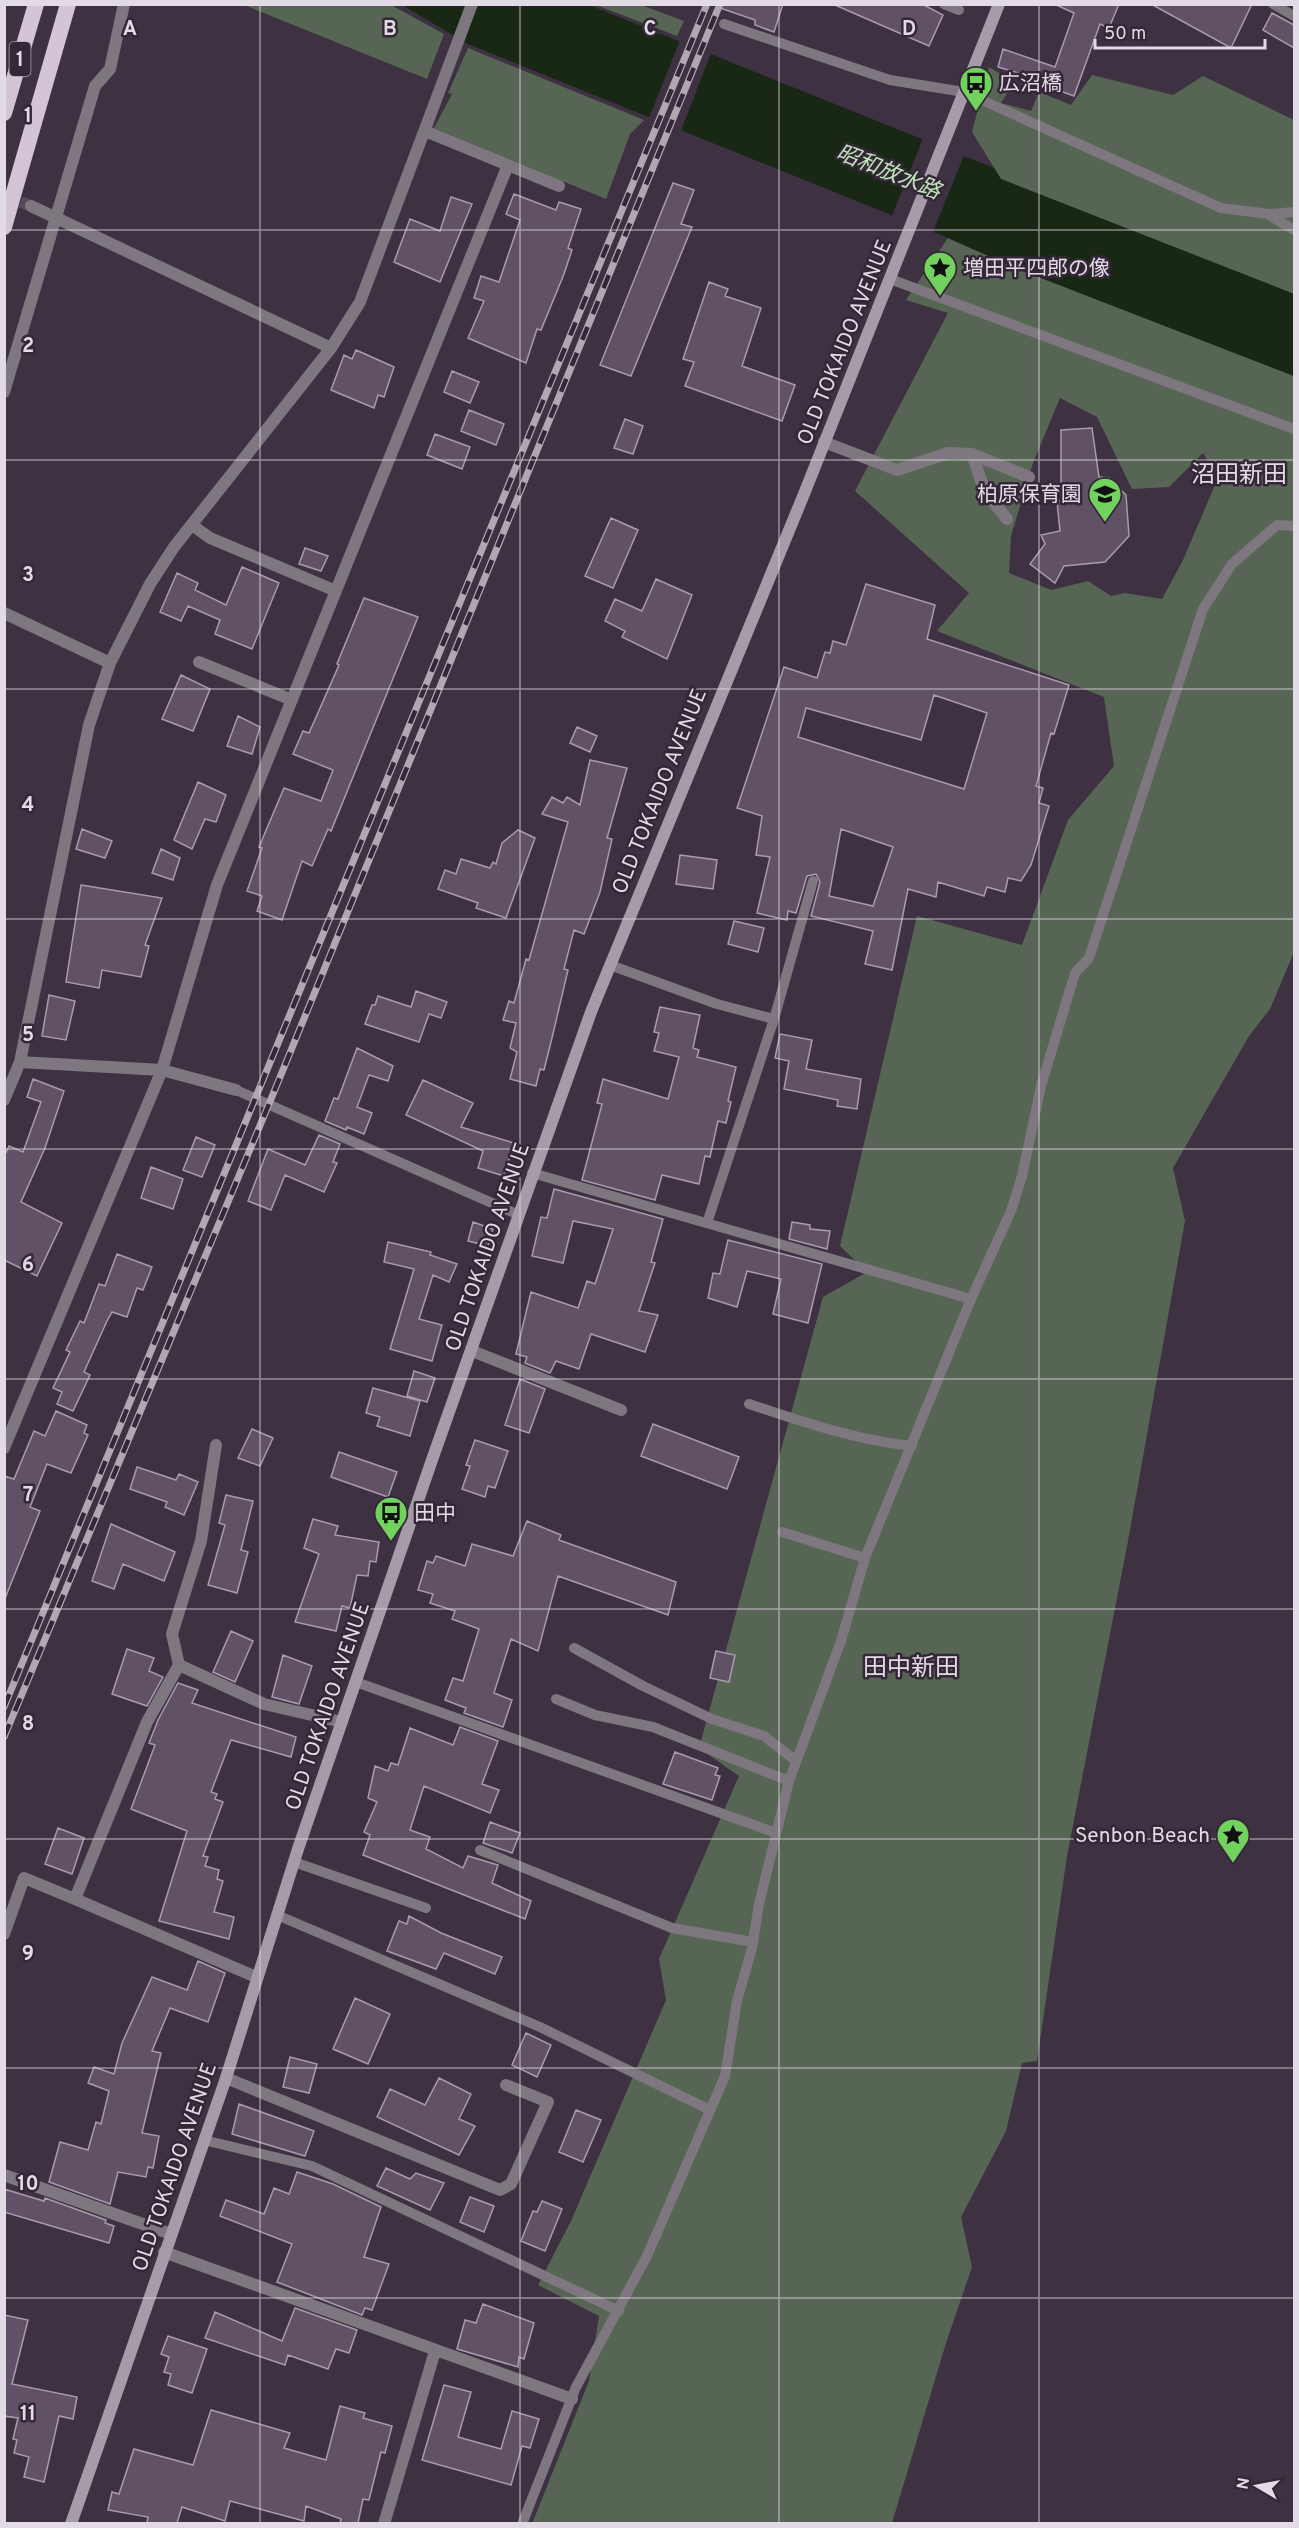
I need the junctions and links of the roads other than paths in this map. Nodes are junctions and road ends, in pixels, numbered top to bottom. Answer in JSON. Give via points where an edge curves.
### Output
{"nodes":[{"id":1,"x":36,"y":4,"type":"edge"},
{"id":2,"x":68,"y":4,"type":"edge"},
{"id":3,"x":124,"y":4,"type":"edge"},
{"id":4,"x":472,"y":4,"type":"edge"},
{"id":5,"x":944,"y":4,"type":"edge"},
{"id":6,"x":999,"y":4,"type":"edge"},
{"id":7,"x":1273,"y":4,"type":"edge"},
{"id":8,"x":959,"y":10,"type":"dead end"},
{"id":9,"x":1294,"y":16,"type":"edge"},
{"id":10,"x":724,"y":24,"type":"dead end"},
{"id":11,"x":964,"y":92,"type":"junction"},
{"id":12,"x":4,"y":114,"type":"edge"},
{"id":13,"x":426,"y":131,"type":"junction"},
{"id":14,"x":508,"y":165,"type":"junction"},
{"id":15,"x":559,"y":186,"type":"dead end"},
{"id":16,"x":31,"y":206,"type":"tunnel mouth"},
{"id":17,"x":1294,"y":212,"type":"edge"},
{"id":18,"x":1269,"y":214,"type":"junction"},
{"id":19,"x":56,"y":218,"type":"junction"},
{"id":20,"x":4,"y":227,"type":"edge"},
{"id":21,"x":1294,"y":230,"type":"edge"},
{"id":22,"x":892,"y":273,"type":"junction"},
{"id":23,"x":331,"y":348,"type":"junction"},
{"id":24,"x":4,"y":392,"type":"edge"},
{"id":25,"x":1294,"y":429,"type":"edge"},
{"id":26,"x":824,"y":442,"type":"junction"},
{"id":27,"x":972,"y":454,"type":"junction"},
{"id":28,"x":1029,"y":477,"type":"dead end"},
{"id":29,"x":1007,"y":519,"type":"dead end"},
{"id":30,"x":192,"y":525,"type":"junction"},
{"id":31,"x":1294,"y":526,"type":"edge"},
{"id":32,"x":336,"y":591,"type":"junction"},
{"id":33,"x":4,"y":613,"type":"edge"},
{"id":34,"x":199,"y":662,"type":"dead end"},
{"id":35,"x":110,"y":663,"type":"junction"},
{"id":36,"x":292,"y":700,"type":"junction"},
{"id":37,"x":813,"y":880,"type":"dead end"},
{"id":38,"x":610,"y":965,"type":"junction"},
{"id":39,"x":774,"y":1019,"type":"junction"},
{"id":40,"x":20,"y":1062,"type":"junction"},
{"id":41,"x":162,"y":1070,"type":"junction"},
{"id":42,"x":236,"y":1090,"type":"joint"},
{"id":43,"x":4,"y":1100,"type":"edge"},
{"id":44,"x":532,"y":1173,"type":"junction"},
{"id":45,"x":519,"y":1215,"type":"junction"},
{"id":46,"x":707,"y":1223,"type":"junction"},
{"id":47,"x":971,"y":1299,"type":"junction"},
{"id":48,"x":472,"y":1351,"type":"junction"},
{"id":49,"x":749,"y":1404,"type":"dead end"},
{"id":50,"x":621,"y":1410,"type":"dead end"},
{"id":51,"x":216,"y":1445,"type":"dead end"},
{"id":52,"x":912,"y":1446,"type":"junction"},
{"id":53,"x":4,"y":1448,"type":"edge"},
{"id":54,"x":782,"y":1532,"type":"dead end"},
{"id":55,"x":865,"y":1558,"type":"junction"},
{"id":56,"x":574,"y":1648,"type":"dead end"},
{"id":57,"x":179,"y":1665,"type":"junction"},
{"id":58,"x":356,"y":1682,"type":"junction"},
{"id":59,"x":556,"y":1699,"type":"dead end"},
{"id":60,"x":342,"y":1722,"type":"junction"},
{"id":61,"x":796,"y":1761,"type":"junction"},
{"id":62,"x":789,"y":1781,"type":"junction"},
{"id":63,"x":776,"y":1833,"type":"junction"},
{"id":64,"x":480,"y":1850,"type":"dead end"},
{"id":65,"x":294,"y":1862,"type":"junction"},
{"id":66,"x":75,"y":1899,"type":"junction"},
{"id":67,"x":426,"y":1908,"type":"dead end"},
{"id":68,"x":277,"y":1915,"type":"junction"},
{"id":69,"x":4,"y":1935,"type":"edge"},
{"id":70,"x":753,"y":1942,"type":"junction"},
{"id":71,"x":256,"y":1977,"type":"junction"},
{"id":72,"x":226,"y":2078,"type":"junction"},
{"id":73,"x":506,"y":2085,"type":"dead end"},
{"id":74,"x":710,"y":2110,"type":"junction"},
{"id":75,"x":204,"y":2140,"type":"junction"},
{"id":76,"x":4,"y":2175,"type":"edge"},
{"id":77,"x":171,"y":2234,"type":"junction"},
{"id":78,"x":164,"y":2252,"type":"junction"},
{"id":79,"x":619,"y":2311,"type":"junction"},
{"id":80,"x":435,"y":2351,"type":"junction"},
{"id":81,"x":572,"y":2399,"type":"junction"},
{"id":82,"x":71,"y":2523,"type":"edge"},
{"id":83,"x":384,"y":2523,"type":"edge"},
{"id":84,"x":522,"y":2523,"type":"edge"}],
"edges":[{"from":1,"to":12,"type":"highway","number":"1"},
{"from":2,"to":20,"type":"highway","number":"1"},
{"from":3,"to":19,"type":"street","via":[[110,69],[94,86]]},
{"from":4,"to":13,"type":"street"},
{"from":5,"to":8,"type":"lane"},
{"from":6,"to":11,"type":"main road","name":"OLD TOKAIDO AVENUE"},
{"from":7,"to":9,"type":"lane"},
{"from":10,"to":11,"type":"lane","via":[[890,80]]},
{"from":11,"to":18,"type":"lane","via":[[1221,208]]},
{"from":11,"to":22,"type":"main road","name":"OLD TOKAIDO AVENUE"},
{"from":13,"to":14,"type":"street"},
{"from":13,"to":23,"type":"street","via":[[360,302]]},
{"from":14,"to":15,"type":"street"},
{"from":14,"to":32,"type":"street"},
{"from":16,"to":19,"type":"street"},
{"from":17,"to":18,"type":"lane"},
{"from":18,"to":21,"type":"lane"},
{"from":19,"to":23,"type":"street"},
{"from":19,"to":24,"type":"street"},
{"from":22,"to":25,"type":"lane"},
{"from":22,"to":26,"type":"main road","name":"OLD TOKAIDO AVENUE"},
{"from":23,"to":30,"type":"street"},
{"from":26,"to":27,"type":"street","via":[[897,470],[948,453]]},
{"from":26,"to":38,"type":"main road","name":"OLD TOKAIDO AVENUE"},
{"from":27,"to":28,"type":"street"},
{"from":27,"to":29,"type":"street","via":[[985,492]]},
{"from":30,"to":32,"type":"street","via":[[210,538]]},
{"from":30,"to":35,"type":"street","via":[[150,584]]},
{"from":31,"to":47,"type":"lane","via":[[1277,525],[1232,564],[1203,609],[1089,958],[1075,973],[1041,1086],[1011,1211]]},
{"from":32,"to":36,"type":"street"},
{"from":33,"to":35,"type":"street"},
{"from":34,"to":36,"type":"street"},
{"from":35,"to":40,"type":"street","via":[[89,725]]},
{"from":36,"to":41,"type":"street","via":[[217,885]]},
{"from":37,"to":39,"type":"lane"},
{"from":38,"to":39,"type":"lane","via":[[717,1004]]},
{"from":38,"to":44,"type":"main road","name":"OLD TOKAIDO AVENUE"},
{"from":39,"to":46,"type":"lane"},
{"from":40,"to":41,"type":"street"},
{"from":40,"to":43,"type":"street"},
{"from":41,"to":42,"type":"street"},
{"from":41,"to":53,"type":"street"},
{"from":42,"to":45,"type":"lane"},
{"from":44,"to":45,"type":"main road","name":"OLD TOKAIDO AVENUE"},
{"from":44,"to":46,"type":"lane"},
{"from":45,"to":48,"type":"main road","name":"OLD TOKAIDO AVENUE"},
{"from":46,"to":47,"type":"lane"},
{"from":47,"to":52,"type":"lane"},
{"from":48,"to":50,"type":"street"},
{"from":48,"to":58,"type":"main road","name":"OLD TOKAIDO AVENUE"},
{"from":49,"to":52,"type":"lane","via":[[828,1431]]},
{"from":51,"to":57,"type":"street","via":[[201,1541],[172,1634]]},
{"from":52,"to":55,"type":"lane"},
{"from":54,"to":55,"type":"lane"},
{"from":55,"to":61,"type":"lane","via":[[841,1641]]},
{"from":56,"to":61,"type":"lane","via":[[692,1710],[764,1736]]},
{"from":57,"to":60,"type":"street","via":[[264,1704]]},
{"from":57,"to":66,"type":"street","via":[[147,1722]]},
{"from":58,"to":60,"type":"main road","name":"OLD TOKAIDO AVENUE"},
{"from":58,"to":63,"type":"lane"},
{"from":59,"to":62,"type":"lane","via":[[596,1715],[653,1727]]},
{"from":60,"to":65,"type":"main road","name":"OLD TOKAIDO AVENUE"},
{"from":61,"to":62,"type":"lane"},
{"from":62,"to":63,"type":"lane"},
{"from":63,"to":70,"type":"lane"},
{"from":64,"to":70,"type":"lane","via":[[672,1928]]},
{"from":65,"to":67,"type":"lane"},
{"from":65,"to":68,"type":"main road","name":"OLD TOKAIDO AVENUE"},
{"from":66,"to":69,"type":"street","via":[[24,1878]]},
{"from":66,"to":71,"type":"street"},
{"from":68,"to":71,"type":"main road","name":"OLD TOKAIDO AVENUE"},
{"from":68,"to":74,"type":"lane","via":[[540,2027]]},
{"from":70,"to":74,"type":"lane","via":[[737,2001],[725,2076]]},
{"from":71,"to":72,"type":"main road","name":"OLD TOKAIDO AVENUE"},
{"from":72,"to":73,"type":"street","via":[[500,2190],[511,2184],[548,2102]]},
{"from":72,"to":75,"type":"main road","name":"OLD TOKAIDO AVENUE"},
{"from":74,"to":79,"type":"lane"},
{"from":75,"to":77,"type":"main road","name":"OLD TOKAIDO AVENUE"},
{"from":75,"to":79,"type":"lane","via":[[312,2166]]},
{"from":76,"to":77,"type":"street"},
{"from":77,"to":78,"type":"main road","name":"OLD TOKAIDO AVENUE"},
{"from":78,"to":80,"type":"street"},
{"from":78,"to":82,"type":"main road","name":"OLD TOKAIDO AVENUE"},
{"from":79,"to":81,"type":"lane"},
{"from":80,"to":81,"type":"street"},
{"from":80,"to":83,"type":"street"},
{"from":81,"to":84,"type":"lane"}]}
